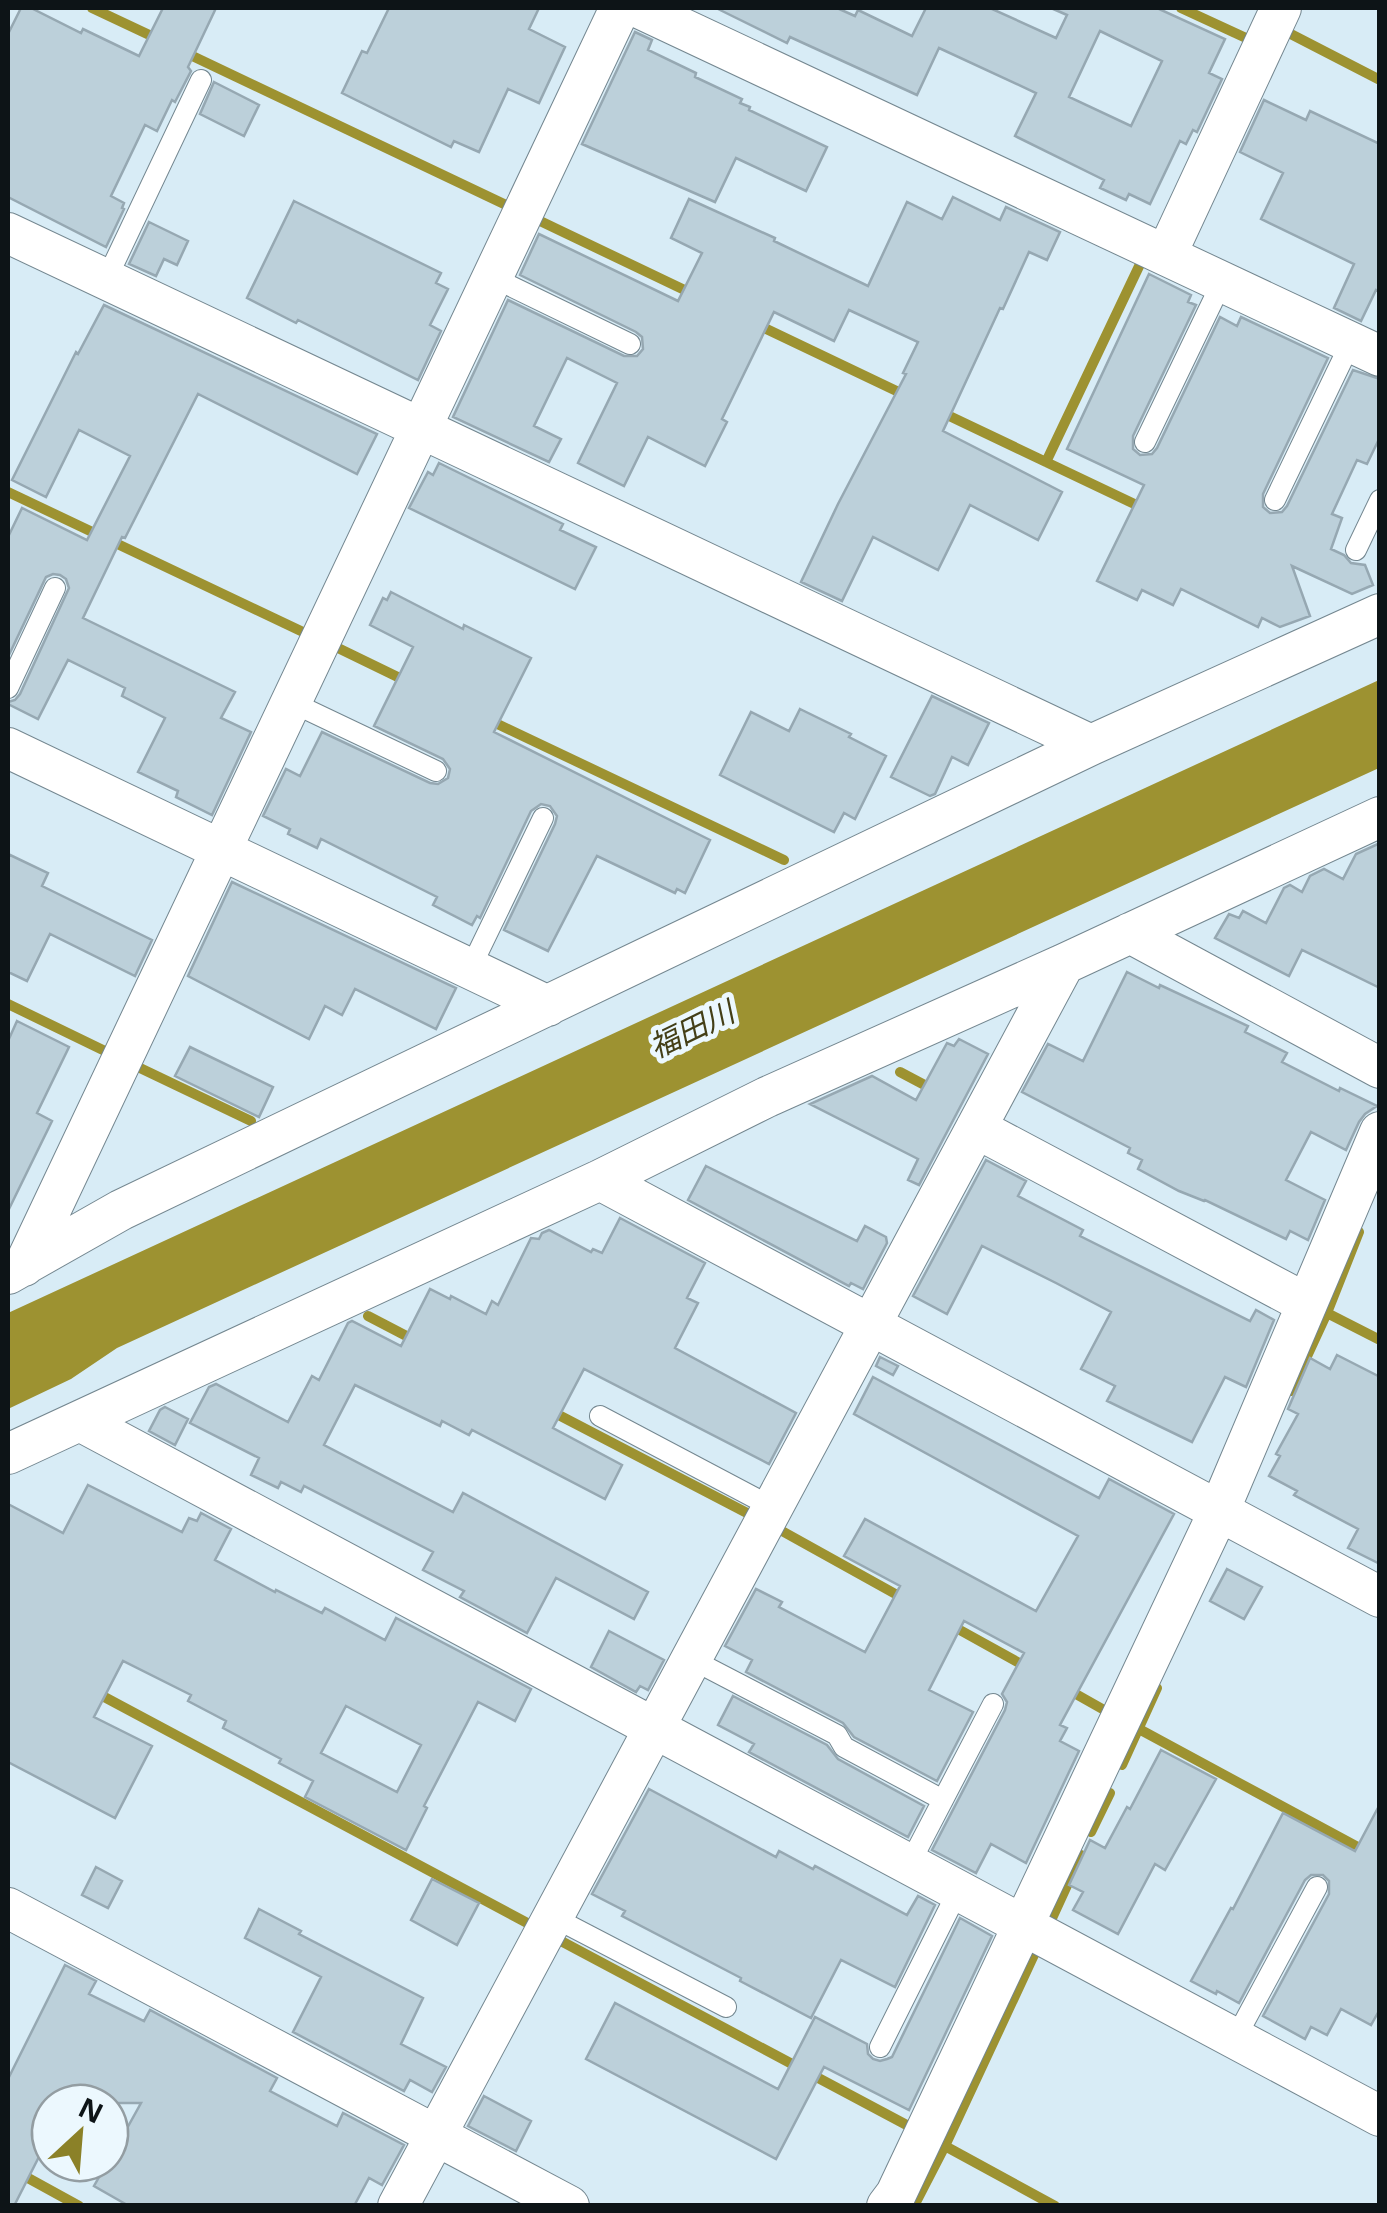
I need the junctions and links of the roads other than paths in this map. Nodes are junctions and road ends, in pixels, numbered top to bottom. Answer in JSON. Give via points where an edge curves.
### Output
{"nodes":[{"id":1,"x":620,"y":8,"type":"edge"},
{"id":2,"x":639,"y":8,"type":"edge"},
{"id":3,"x":1281,"y":8,"type":"edge"},
{"id":4,"x":202,"y":80,"type":"dead end"},
{"id":5,"x":8,"y":233,"type":"edge"},
{"id":6,"x":1166,"y":255,"type":"junction"},
{"id":7,"x":492,"y":277,"type":"junction"},
{"id":8,"x":106,"y":280,"type":"junction"},
{"id":9,"x":1222,"y":282,"type":"junction"},
{"id":10,"x":630,"y":344,"type":"dead end"},
{"id":11,"x":1365,"y":349,"type":"edge"},
{"id":12,"x":420,"y":429,"type":"junction"},
{"id":13,"x":1145,"y":442,"type":"dead end"},
{"id":14,"x":1275,"y":500,"type":"dead end"},
{"id":15,"x":1380,"y":500,"type":"edge"},
{"id":16,"x":1356,"y":550,"type":"dead end"},
{"id":17,"x":55,"y":588,"type":"dead end"},
{"id":18,"x":1380,"y":614,"type":"edge"},
{"id":19,"x":8,"y":688,"type":"edge"},
{"id":20,"x":291,"y":702,"type":"junction"},
{"id":21,"x":1090,"y":745,"type":"junction"},
{"id":22,"x":8,"y":748,"type":"edge"},
{"id":23,"x":436,"y":771,"type":"dead end"},
{"id":24,"x":543,"y":818,"type":"dead end"},
{"id":25,"x":1380,"y":818,"type":"edge"},
{"id":26,"x":221,"y":850,"type":"junction"},
{"id":27,"x":1130,"y":933,"type":"junction"},
{"id":28,"x":1064,"y":964,"type":"junction"},
{"id":29,"x":470,"y":968,"type":"junction"},
{"id":30,"x":548,"y":1006,"type":"junction"},
{"id":31,"x":1380,"y":1068,"type":"edge"},
{"id":32,"x":976,"y":1128,"type":"junction"},
{"id":33,"x":1380,"y":1132,"type":"edge"},
{"id":34,"x":600,"y":1180,"type":"junction"},
{"id":35,"x":13,"y":1266,"type":"edge"},
{"id":36,"x":1307,"y":1304,"type":"junction"},
{"id":37,"x":870,"y":1324,"type":"junction"},
{"id":38,"x":600,"y":1416,"type":"dead end"},
{"id":39,"x":80,"y":1421,"type":"junction"},
{"id":40,"x":8,"y":1454,"type":"edge"},
{"id":41,"x":772,"y":1507,"type":"junction"},
{"id":42,"x":1227,"y":1516,"type":"junction"},
{"id":43,"x":1380,"y":1597,"type":"edge"},
{"id":44,"x":691,"y":1659,"type":"junction"},
{"id":45,"x":993,"y":1704,"type":"dead end"},
{"id":46,"x":654,"y":1728,"type":"junction"},
{"id":47,"x":943,"y":1800,"type":"junction"},
{"id":48,"x":909,"y":1865,"type":"junction"},
{"id":49,"x":1317,"y":1887,"type":"dead end"},
{"id":50,"x":958,"y":1891,"type":"junction"},
{"id":51,"x":8,"y":1908,"type":"edge"},
{"id":52,"x":552,"y":1917,"type":"junction"},
{"id":53,"x":1036,"y":1932,"type":"junction"},
{"id":54,"x":726,"y":2008,"type":"dead end"},
{"id":55,"x":1236,"y":2039,"type":"junction"},
{"id":56,"x":880,"y":2047,"type":"dead end"},
{"id":57,"x":1380,"y":2116,"type":"edge"},
{"id":58,"x":436,"y":2135,"type":"junction"},
{"id":59,"x":398,"y":2206,"type":"edge"},
{"id":60,"x":569,"y":2206,"type":"edge"},
{"id":61,"x":887,"y":2206,"type":"edge"}],
"edges":[{"from":1,"to":7,"type":"street"},
{"from":2,"to":6,"type":"street"},
{"from":3,"to":6,"type":"street"},
{"from":4,"to":8,"type":"lane"},
{"from":5,"to":8,"type":"street"},
{"from":6,"to":9,"type":"street"},
{"from":7,"to":10,"type":"lane"},
{"from":7,"to":12,"type":"street"},
{"from":8,"to":12,"type":"street"},
{"from":9,"to":11,"type":"street"},
{"from":9,"to":13,"type":"lane"},
{"from":11,"to":14,"type":"lane"},
{"from":12,"to":20,"type":"street"},
{"from":12,"to":21,"type":"street"},
{"from":15,"to":16,"type":"lane"},
{"from":17,"to":19,"type":"lane"},
{"from":18,"to":21,"type":"street"},
{"from":20,"to":23,"type":"lane"},
{"from":20,"to":26,"type":"street"},
{"from":21,"to":30,"type":"street"},
{"from":22,"to":26,"type":"street"},
{"from":24,"to":29,"type":"lane"},
{"from":25,"to":27,"type":"street"},
{"from":26,"to":29,"type":"street"},
{"from":26,"to":35,"type":"street"},
{"from":27,"to":28,"type":"street"},
{"from":27,"to":31,"type":"street"},
{"from":28,"to":32,"type":"street"},
{"from":28,"to":34,"type":"street"},
{"from":29,"to":30,"type":"street"},
{"from":30,"to":35,"type":"street"},
{"from":32,"to":36,"type":"street"},
{"from":32,"to":37,"type":"street"},
{"from":33,"to":36,"type":"street"},
{"from":34,"to":37,"type":"street"},
{"from":34,"to":39,"type":"street"},
{"from":36,"to":42,"type":"street"},
{"from":37,"to":41,"type":"street"},
{"from":37,"to":42,"type":"street"},
{"from":38,"to":41,"type":"lane"},
{"from":39,"to":40,"type":"street"},
{"from":39,"to":46,"type":"street"},
{"from":41,"to":44,"type":"street"},
{"from":42,"to":43,"type":"street"},
{"from":42,"to":53,"type":"street"},
{"from":44,"to":46,"type":"street"},
{"from":44,"to":47,"type":"lane"},
{"from":45,"to":47,"type":"lane"},
{"from":46,"to":48,"type":"street"},
{"from":46,"to":52,"type":"street"},
{"from":47,"to":48,"type":"lane"},
{"from":48,"to":50,"type":"street"},
{"from":49,"to":55,"type":"lane"},
{"from":50,"to":53,"type":"street"},
{"from":50,"to":56,"type":"lane"},
{"from":51,"to":58,"type":"street"},
{"from":52,"to":54,"type":"lane"},
{"from":52,"to":58,"type":"street"},
{"from":53,"to":55,"type":"street"},
{"from":53,"to":61,"type":"street"},
{"from":55,"to":57,"type":"street"},
{"from":58,"to":59,"type":"street"},
{"from":58,"to":60,"type":"street"}]}
